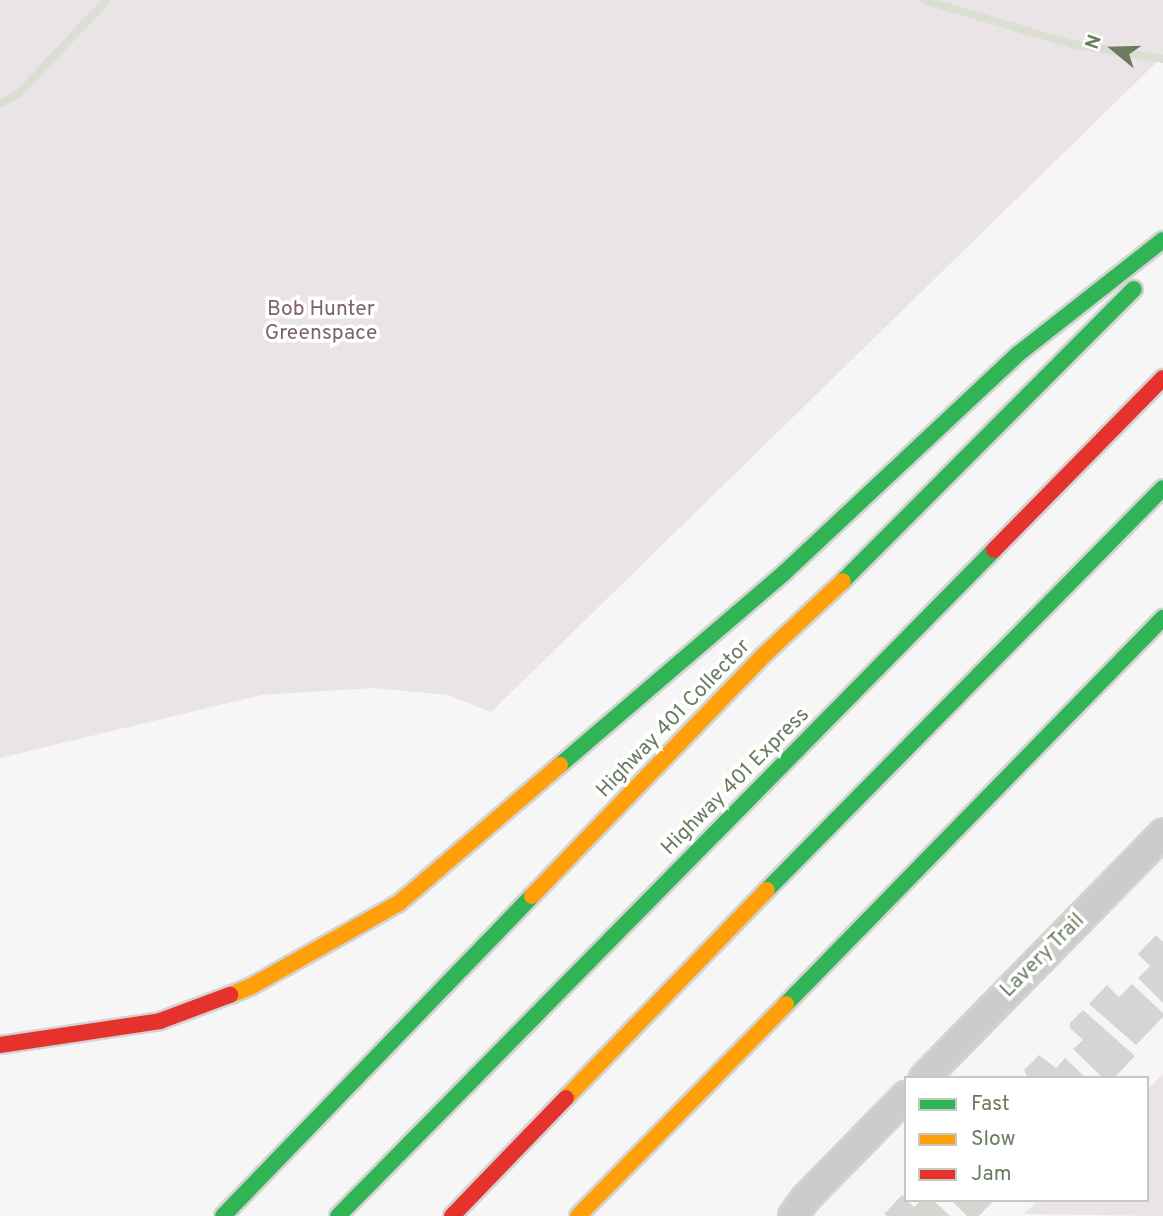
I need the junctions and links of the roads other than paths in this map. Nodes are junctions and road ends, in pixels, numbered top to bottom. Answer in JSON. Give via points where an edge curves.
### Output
{"nodes":[{"id":1,"x":1163,"y":240,"type":"edge"},
{"id":2,"x":1153,"y":269,"type":"edge"},
{"id":3,"x":1163,"y":377,"type":"edge"},
{"id":4,"x":1163,"y":488,"type":"edge"},
{"id":5,"x":1163,"y":618,"type":"edge"},
{"id":6,"x":1163,"y":834,"type":"edge"},
{"id":7,"x":0,"y":1045,"type":"edge"},
{"id":8,"x":926,"y":1076,"type":"edge"},
{"id":9,"x":904,"y":1098,"type":"edge"},
{"id":10,"x":223,"y":1216,"type":"edge"},
{"id":11,"x":338,"y":1216,"type":"edge"},
{"id":12,"x":452,"y":1216,"type":"edge"},
{"id":13,"x":578,"y":1216,"type":"edge"},
{"id":14,"x":793,"y":1216,"type":"edge"}],
"edges":[{"from":1,"to":7,"type":"highway","via":[[1018,354],[784,573],[399,904],[250,987],[160,1021]]},
{"from":2,"to":10,"type":"highway","name":"Highway 401 Collector","via":[[856,569],[764,655]]},
{"from":3,"to":11,"type":"highway","name":"Highway 401 Express"},
{"from":4,"to":12,"type":"highway","via":[[909,741]]},
{"from":5,"to":13,"type":"highway"},
{"from":6,"to":8,"type":"street","name":"Lavery Trail"},
{"from":9,"to":14,"type":"street"}]}
